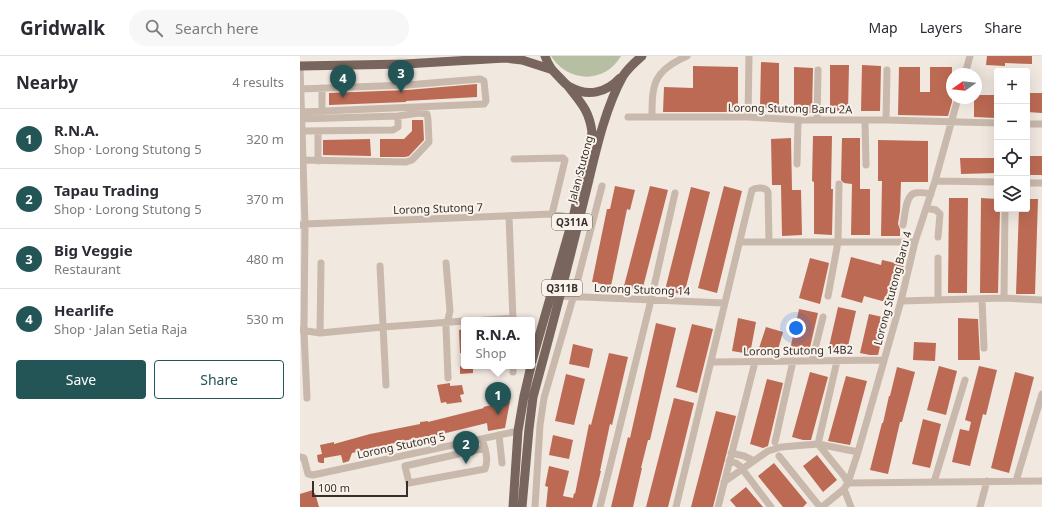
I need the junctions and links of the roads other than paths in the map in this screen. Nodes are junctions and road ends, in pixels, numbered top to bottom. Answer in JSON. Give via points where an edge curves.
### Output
{"nodes":[{"id":1,"x":545,"y":56,"type":"edge"},
{"id":2,"x":633,"y":56,"type":"edge"},
{"id":3,"x":642,"y":56,"type":"edge"},
{"id":4,"x":686,"y":56,"type":"edge"},
{"id":5,"x":749,"y":56,"type":"edge"},
{"id":6,"x":970,"y":56,"type":"edge"},
{"id":7,"x":405,"y":64,"type":"junction"},
{"id":8,"x":300,"y":66,"type":"edge"},
{"id":9,"x":967,"y":68,"type":"edge"},
{"id":10,"x":550,"y":69,"type":"junction"},
{"id":11,"x":818,"y":70,"type":"dead end"},
{"id":12,"x":887,"y":70,"type":"dead end"},
{"id":13,"x":624,"y":74,"type":"junction"},
{"id":14,"x":407,"y":85,"type":"junction"},
{"id":15,"x":568,"y":86,"type":"junction"},
{"id":16,"x":322,"y":88,"type":"junction"},
{"id":17,"x":301,"y":89,"type":"edge"},
{"id":18,"x":956,"y":104,"type":"edge"},
{"id":19,"x":322,"y":112,"type":"junction"},
{"id":20,"x":398,"y":116,"type":"junction"},
{"id":21,"x":301,"y":117,"type":"edge"},
{"id":22,"x":628,"y":117,"type":"dead end"},
{"id":23,"x":652,"y":117,"type":"junction"},
{"id":24,"x":748,"y":118,"type":"junction"},
{"id":25,"x":798,"y":120,"type":"junction"},
{"id":26,"x":817,"y":120,"type":"junction"},
{"id":27,"x":886,"y":120,"type":"junction"},
{"id":28,"x":865,"y":121,"type":"junction"},
{"id":29,"x":951,"y":122,"type":"junction"},
{"id":30,"x":994,"y":123,"type":"edge"},
{"id":31,"x":1030,"y":124,"type":"edge"},
{"id":32,"x":1042,"y":124,"type":"edge"},
{"id":33,"x":318,"y":131,"type":"junction"},
{"id":34,"x":302,"y":132,"type":"junction"},
{"id":35,"x":514,"y":159,"type":"dead end"},
{"id":36,"x":301,"y":160,"type":"edge"},
{"id":37,"x":318,"y":161,"type":"junction"},
{"id":38,"x":797,"y":164,"type":"dead end"},
{"id":39,"x":866,"y":165,"type":"dead end"},
{"id":40,"x":935,"y":181,"type":"junction"},
{"id":41,"x":994,"y":182,"type":"edge"},
{"id":42,"x":1030,"y":183,"type":"edge"},
{"id":43,"x":1042,"y":183,"type":"edge"},
{"id":44,"x":839,"y":184,"type":"dead end"},
{"id":45,"x":602,"y":186,"type":"dead end"},
{"id":46,"x":675,"y":193,"type":"dead end"},
{"id":47,"x":931,"y":194,"type":"junction"},
{"id":48,"x":926,"y":208,"type":"junction"},
{"id":49,"x":1005,"y":212,"type":"edge"},
{"id":50,"x":552,"y":214,"type":"junction"},
{"id":51,"x":509,"y":216,"type":"junction"},
{"id":52,"x":573,"y":218,"type":"junction"},
{"id":53,"x":302,"y":225,"type":"edge"},
{"id":54,"x":903,"y":225,"type":"dead end"},
{"id":55,"x":938,"y":237,"type":"dead end"},
{"id":56,"x":740,"y":242,"type":"junction"},
{"id":57,"x":769,"y":242,"type":"junction"},
{"id":58,"x":838,"y":242,"type":"junction"},
{"id":59,"x":915,"y":242,"type":"junction"},
{"id":60,"x":938,"y":258,"type":"dead end"},
{"id":61,"x":321,"y":263,"type":"dead end"},
{"id":62,"x":446,"y":263,"type":"dead end"},
{"id":63,"x":380,"y":266,"type":"dead end"},
{"id":64,"x":560,"y":296,"type":"junction"},
{"id":65,"x":828,"y":296,"type":"dead end"},
{"id":66,"x":573,"y":298,"type":"junction"},
{"id":67,"x":982,"y":298,"type":"junction"},
{"id":68,"x":1004,"y":298,"type":"junction"},
{"id":69,"x":651,"y":300,"type":"junction"},
{"id":70,"x":938,"y":300,"type":"junction"},
{"id":71,"x":1042,"y":300,"type":"edge"},
{"id":72,"x":901,"y":301,"type":"junction"},
{"id":73,"x":724,"y":303,"type":"junction"},
{"id":74,"x":513,"y":317,"type":"edge"},
{"id":75,"x":823,"y":317,"type":"dead end"},
{"id":76,"x":461,"y":321,"type":"edge"},
{"id":77,"x":448,"y":322,"type":"junction"},
{"id":78,"x":383,"y":327,"type":"junction"},
{"id":79,"x":302,"y":331,"type":"edge"},
{"id":80,"x":320,"y":333,"type":"junction"},
{"id":81,"x":984,"y":348,"type":"dead end"},
{"id":82,"x":535,"y":351,"type":"edge"},
{"id":83,"x":884,"y":360,"type":"junction"},
{"id":84,"x":792,"y":361,"type":"junction"},
{"id":85,"x":812,"y":361,"type":"junction"},
{"id":86,"x":837,"y":361,"type":"junction"},
{"id":87,"x":712,"y":362,"type":"junction"},
{"id":88,"x":755,"y":362,"type":"junction"},
{"id":89,"x":530,"y":369,"type":"edge"},
{"id":90,"x":448,"y":378,"type":"dead end"},
{"id":91,"x":965,"y":380,"type":"dead end"},
{"id":92,"x":386,"y":385,"type":"dead end"},
{"id":93,"x":1042,"y":394,"type":"edge"},
{"id":94,"x":307,"y":398,"type":"dead end"},
{"id":95,"x":518,"y":431,"type":"junction"},
{"id":96,"x":499,"y":435,"type":"junction"},
{"id":97,"x":482,"y":439,"type":"junction"},
{"id":98,"x":775,"y":442,"type":"dead end"},
{"id":99,"x":818,"y":444,"type":"junction"},
{"id":100,"x":485,"y":448,"type":"junction"},
{"id":101,"x":858,"y":452,"type":"junction"},
{"id":102,"x":731,"y":453,"type":"junction"},
{"id":103,"x":402,"y":456,"type":"junction"},
{"id":104,"x":779,"y":456,"type":"dead end"},
{"id":105,"x":300,"y":457,"type":"edge"},
{"id":106,"x":729,"y":461,"type":"junction"},
{"id":107,"x":754,"y":461,"type":"junction"},
{"id":108,"x":502,"y":463,"type":"dead end"},
{"id":109,"x":405,"y":466,"type":"junction"},
{"id":110,"x":742,"y":470,"type":"junction"},
{"id":111,"x":1016,"y":480,"type":"junction"},
{"id":112,"x":987,"y":481,"type":"junction"},
{"id":113,"x":1042,"y":481,"type":"edge"},
{"id":114,"x":724,"y":482,"type":"junction"},
{"id":115,"x":934,"y":482,"type":"junction"},
{"id":116,"x":846,"y":486,"type":"junction"},
{"id":117,"x":514,"y":507,"type":"edge"},
{"id":118,"x":522,"y":507,"type":"edge"},
{"id":119,"x":534,"y":507,"type":"edge"},
{"id":120,"x":600,"y":507,"type":"edge"},
{"id":121,"x":676,"y":507,"type":"edge"},
{"id":122,"x":718,"y":507,"type":"edge"},
{"id":123,"x":771,"y":507,"type":"edge"},
{"id":124,"x":821,"y":507,"type":"edge"},
{"id":125,"x":851,"y":507,"type":"edge"},
{"id":126,"x":980,"y":507,"type":"edge"}],
"edges":[{"from":1,"to":10,"type":"main road"},
{"from":2,"to":13,"type":"main road","name":"Jalan Stutong"},
{"from":3,"to":13,"type":"main road"},
{"from":4,"to":23,"type":"street","via":[[666,67],[655,80],[652,92]]},
{"from":5,"to":24,"type":"street"},
{"from":6,"to":9,"type":"street"},
{"from":7,"to":8,"type":"main road"},
{"from":7,"to":10,"type":"main road","via":[[505,58],[522,60]]},
{"from":7,"to":14,"type":"street"},
{"from":8,"to":17,"type":"street"},
{"from":10,"to":15,"type":"main road","name":"Jalan Stutong"},
{"from":11,"to":26,"type":"street"},
{"from":12,"to":27,"type":"street"},
{"from":13,"to":15,"type":"main road","via":[[614,85],[598,91],[579,91]]},
{"from":13,"to":64,"type":"main road","name":"Jalan Stutong","number":"Q311B","via":[[609,109]]},
{"from":14,"to":16,"type":"street"},
{"from":14,"to":19,"type":"street","via":[[480,79],[484,81],[486,103]]},
{"from":15,"to":52,"type":"main road","name":"Jalan Stutong","number":"Q311A","via":[[586,110],[592,132]]},
{"from":16,"to":17,"type":"street"},
{"from":16,"to":19,"type":"street"},
{"from":17,"to":21,"type":"street"},
{"from":18,"to":29,"type":"street","name":"Lorong Stutong Baru 4"},
{"from":19,"to":21,"type":"street"},
{"from":20,"to":21,"type":"street"},
{"from":20,"to":33,"type":"street","via":[[398,127],[393,130]]},
{"from":20,"to":37,"type":"street","via":[[419,113],[426,114],[428,120],[428,142],[412,160]]},
{"from":21,"to":34,"type":"street"},
{"from":22,"to":23,"type":"street","name":"Lorong Stutong Baru 2A"},
{"from":23,"to":24,"type":"street","name":"Lorong Stutong Baru 2A"},
{"from":24,"to":25,"type":"street","name":"Lorong Stutong Baru 2A"},
{"from":25,"to":26,"type":"street","name":"Lorong Stutong Baru 2A"},
{"from":25,"to":38,"type":"street"},
{"from":26,"to":28,"type":"street","name":"Lorong Stutong Baru 2A"},
{"from":27,"to":28,"type":"street","name":"Lorong Stutong Baru 2A"},
{"from":27,"to":29,"type":"street","name":"Lorong Stutong Baru 2A"},
{"from":28,"to":39,"type":"street"},
{"from":29,"to":30,"type":"street","name":"Lorong Stutong Baru 2A"},
{"from":29,"to":40,"type":"street","name":"Lorong Stutong Baru 4"},
{"from":31,"to":32,"type":"street"},
{"from":33,"to":34,"type":"street"},
{"from":33,"to":37,"type":"street"},
{"from":34,"to":36,"type":"street"},
{"from":35,"to":50,"type":"street","via":[[566,160]]},
{"from":36,"to":37,"type":"street"},
{"from":36,"to":53,"type":"street"},
{"from":40,"to":41,"type":"street"},
{"from":40,"to":47,"type":"street","name":"Lorong Stutong Baru 4"},
{"from":42,"to":43,"type":"street"},
{"from":44,"to":58,"type":"street"},
{"from":45,"to":66,"type":"street"},
{"from":46,"to":69,"type":"street"},
{"from":47,"to":48,"type":"street","name":"Lorong Stutong Baru 4"},
{"from":47,"to":54,"type":"street","via":[[910,195]]},
{"from":48,"to":55,"type":"street","via":[[936,210],[940,214]]},
{"from":48,"to":59,"type":"street","name":"Lorong Stutong Baru 4"},
{"from":49,"to":68,"type":"street"},
{"from":50,"to":51,"type":"street","name":"Lorong Stutong 7"},
{"from":50,"to":52,"type":"street","name":"Lorong Stutong 7"},
{"from":51,"to":53,"type":"street","name":"Lorong Stutong 7"},
{"from":51,"to":74,"type":"street"},
{"from":52,"to":82,"type":"main road","name":"Jalan Stutong","number":"Q311A"},
{"from":53,"to":79,"type":"street"},
{"from":56,"to":57,"type":"street"},
{"from":56,"to":57,"type":"street","via":[[752,190],[765,188],[768,192]]},
{"from":56,"to":73,"type":"street"},
{"from":57,"to":58,"type":"street"},
{"from":58,"to":59,"type":"street"},
{"from":58,"to":65,"type":"street"},
{"from":59,"to":72,"type":"street","name":"Lorong Stutong Baru 4"},
{"from":60,"to":70,"type":"street"},
{"from":61,"to":80,"type":"street"},
{"from":62,"to":77,"type":"street","via":[[450,311]]},
{"from":63,"to":78,"type":"street"},
{"from":64,"to":66,"type":"street","name":"Lorong Stutong 14"},
{"from":64,"to":118,"type":"main road","name":"Jalan Stutong","number":"Q311B","via":[[534,397]]},
{"from":66,"to":69,"type":"street","name":"Lorong Stutong 14"},
{"from":66,"to":119,"type":"street","via":[[544,398]]},
{"from":67,"to":68,"type":"street"},
{"from":67,"to":70,"type":"street"},
{"from":67,"to":81,"type":"street"},
{"from":68,"to":71,"type":"street"},
{"from":69,"to":73,"type":"street","name":"Lorong Stutong 14"},
{"from":69,"to":120,"type":"street"},
{"from":70,"to":72,"type":"street"},
{"from":72,"to":83,"type":"street","name":"Lorong Stutong Baru 4"},
{"from":73,"to":87,"type":"street"},
{"from":75,"to":85,"type":"street"},
{"from":76,"to":77,"type":"street"},
{"from":77,"to":78,"type":"street"},
{"from":77,"to":90,"type":"street"},
{"from":78,"to":80,"type":"street"},
{"from":78,"to":92,"type":"street"},
{"from":79,"to":80,"type":"street"},
{"from":79,"to":94,"type":"street"},
{"from":83,"to":86,"type":"street","name":"Lorong Stutong 14B2"},
{"from":83,"to":101,"type":"street","name":"Lorong Stutong Baru 4"},
{"from":84,"to":85,"type":"street","name":"Lorong Stutong 14B2"},
{"from":84,"to":88,"type":"street","name":"Lorong Stutong 14B2"},
{"from":84,"to":98,"type":"street"},
{"from":85,"to":86,"type":"street","name":"Lorong Stutong 14B2"},
{"from":86,"to":99,"type":"street"},
{"from":87,"to":88,"type":"street","name":"Lorong Stutong 14B2"},
{"from":87,"to":121,"type":"street"},
{"from":88,"to":102,"type":"street"},
{"from":89,"to":95,"type":"main road"},
{"from":91,"to":115,"type":"street"},
{"from":93,"to":111,"type":"street"},
{"from":95,"to":96,"type":"street","name":"Lorong Stutong 5"},
{"from":95,"to":117,"type":"main road"},
{"from":96,"to":97,"type":"street","name":"Lorong Stutong 5"},
{"from":96,"to":108,"type":"street"},
{"from":97,"to":100,"type":"street"},
{"from":97,"to":103,"type":"street","name":"Lorong Stutong 5"},
{"from":99,"to":101,"type":"street"},
{"from":99,"to":107,"type":"street","via":[[781,447],[768,451]]},
{"from":99,"to":116,"type":"street","via":[[844,476]]},
{"from":100,"to":109,"type":"street"},
{"from":100,"to":109,"type":"street","via":[[488,462],[485,469],[481,470],[409,483]]},
{"from":101,"to":116,"type":"street","name":"Lorong Stutong Baru 4"},
{"from":102,"to":106,"type":"street"},
{"from":102,"to":107,"type":"street"},
{"from":103,"to":105,"type":"street","name":"Lorong Stutong 5","via":[[313,475],[308,474],[304,458]]},
{"from":103,"to":109,"type":"street"},
{"from":104,"to":124,"type":"street"},
{"from":106,"to":110,"type":"street","via":[[736,463]]},
{"from":106,"to":114,"type":"street"},
{"from":107,"to":110,"type":"street"},
{"from":110,"to":114,"type":"street"},
{"from":110,"to":123,"type":"street"},
{"from":111,"to":112,"type":"street"},
{"from":111,"to":113,"type":"street"},
{"from":112,"to":115,"type":"street"},
{"from":112,"to":126,"type":"street"},
{"from":114,"to":122,"type":"street"},
{"from":115,"to":116,"type":"street"},
{"from":116,"to":124,"type":"street"},
{"from":116,"to":125,"type":"street"}]}
